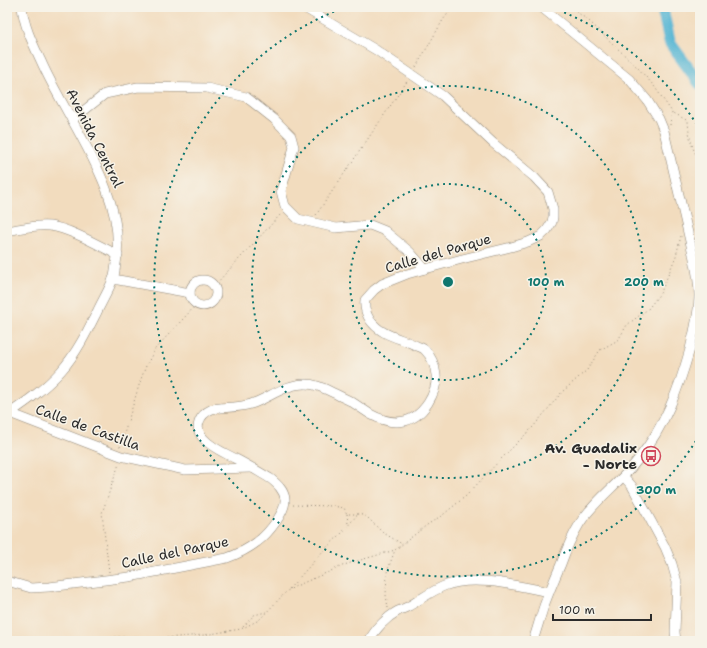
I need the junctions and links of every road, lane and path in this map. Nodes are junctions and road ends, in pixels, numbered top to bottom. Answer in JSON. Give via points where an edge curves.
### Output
{"nodes":[{"id":1,"x":22,"y":7,"type":"edge"},
{"id":2,"x":304,"y":7,"type":"edge"},
{"id":3,"x":453,"y":7,"type":"edge"},
{"id":4,"x":541,"y":7,"type":"edge"},
{"id":5,"x":570,"y":7,"type":"edge"},
{"id":6,"x":412,"y":74,"type":"junction"},
{"id":7,"x":672,"y":112,"type":"junction"},
{"id":8,"x":72,"y":120,"type":"junction"},
{"id":9,"x":670,"y":128,"type":"dead end"},
{"id":10,"x":700,"y":163,"type":"edge"},
{"id":11,"x":287,"y":207,"type":"junction"},
{"id":12,"x":311,"y":222,"type":"junction"},
{"id":13,"x":7,"y":231,"type":"edge"},
{"id":14,"x":681,"y":236,"type":"dead end"},
{"id":15,"x":118,"y":255,"type":"junction"},
{"id":16,"x":425,"y":269,"type":"junction"},
{"id":17,"x":113,"y":278,"type":"junction"},
{"id":18,"x":214,"y":286,"type":"junction"},
{"id":19,"x":190,"y":292,"type":"junction"},
{"id":20,"x":197,"y":304,"type":"junction"},
{"id":21,"x":8,"y":414,"type":"edge"},
{"id":22,"x":120,"y":456,"type":"junction"},
{"id":23,"x":252,"y":468,"type":"junction"},
{"id":24,"x":624,"y":476,"type":"junction"},
{"id":25,"x":285,"y":504,"type":"junction"},
{"id":26,"x":347,"y":514,"type":"junction"},
{"id":27,"x":358,"y":514,"type":"junction"},
{"id":28,"x":348,"y":525,"type":"junction"},
{"id":29,"x":402,"y":545,"type":"junction"},
{"id":30,"x":395,"y":550,"type":"junction"},
{"id":31,"x":110,"y":579,"type":"junction"},
{"id":32,"x":7,"y":582,"type":"edge"},
{"id":33,"x":287,"y":591,"type":"junction"},
{"id":34,"x":549,"y":592,"type":"junction"},
{"id":35,"x":268,"y":612,"type":"junction"},
{"id":36,"x":389,"y":617,"type":"junction"},
{"id":37,"x":241,"y":628,"type":"junction"},
{"id":38,"x":92,"y":641,"type":"edge"},
{"id":39,"x":369,"y":641,"type":"edge"},
{"id":40,"x":533,"y":641,"type":"edge"},
{"id":41,"x":676,"y":641,"type":"edge"}],
"edges":[{"from":1,"to":8,"type":"street","name":"Avenida Central","via":[[28,33],[48,77]]},
{"from":2,"to":6,"type":"street","name":"Calle del Parque"},
{"from":3,"to":6,"type":"path"},
{"from":4,"to":24,"type":"street","bridge":true,"via":[[628,79],[647,100],[659,119],[664,131],[698,279],[698,310],[683,374],[656,434]]},
{"from":5,"to":7,"type":"path","via":[[589,21],[638,68]]},
{"from":6,"to":12,"type":"path"},
{"from":6,"to":16,"type":"street","name":"Calle del Parque","via":[[443,96],[534,177],[548,192],[553,209],[550,227],[544,235],[528,242]]},
{"from":7,"to":9,"type":"path"},
{"from":7,"to":10,"type":"path","via":[[688,121],[689,136]]},
{"from":8,"to":11,"type":"street","via":[[105,94],[138,87],[207,88],[246,96],[291,136],[294,147],[282,191]]},
{"from":8,"to":15,"type":"street","name":"Avenida Central","via":[[107,189],[116,225]]},
{"from":11,"to":12,"type":"street","via":[[298,219]]},
{"from":11,"to":18,"type":"path"},
{"from":12,"to":16,"type":"street","via":[[336,228],[370,225],[380,229],[410,252]]},
{"from":13,"to":15,"type":"street","via":[[41,225],[60,228]]},
{"from":14,"to":29,"type":"path","via":[[676,256],[661,292],[648,309],[627,325],[618,340],[600,350],[587,370],[562,392],[533,427],[466,496]]},
{"from":15,"to":17,"type":"street","name":"Avenida Central"},
{"from":16,"to":23,"type":"street","name":"Calle del Parque","via":[[382,284],[369,295],[364,304],[368,316],[380,330],[424,349],[433,363],[435,388],[421,412],[406,422],[389,422],[324,388],[303,384],[288,387],[260,401],[206,412],[198,424],[202,438]]},
{"from":17,"to":19,"type":"street"},
{"from":17,"to":21,"type":"street","name":"Avenida Central","via":[[90,326],[61,371],[35,395]]},
{"from":18,"to":19,"type":"street","via":[[208,280],[201,279],[191,286]]},
{"from":18,"to":20,"type":"street","via":[[216,296],[213,302],[201,306]]},
{"from":19,"to":20,"type":"street","via":[[191,299]]},
{"from":20,"to":22,"type":"path","via":[[155,349],[146,366]]},
{"from":21,"to":22,"type":"street","name":"Calle de Castilla"},
{"from":22,"to":23,"type":"street","name":"Calle de Castilla","via":[[185,470]]},
{"from":22,"to":31,"type":"path","via":[[102,513]]},
{"from":23,"to":25,"type":"street","name":"Calle del Parque","via":[[277,484],[284,494]]},
{"from":24,"to":34,"type":"street","via":[[580,523]]},
{"from":24,"to":41,"type":"street","via":[[632,486],[672,564],[677,582]]},
{"from":25,"to":26,"type":"path","via":[[333,506],[344,508]]},
{"from":25,"to":31,"type":"street","name":"Calle del Parque","via":[[282,513],[266,533],[239,553],[227,558]]},
{"from":26,"to":27,"type":"path"},
{"from":26,"to":28,"type":"path"},
{"from":27,"to":28,"type":"path"},
{"from":27,"to":29,"type":"path","via":[[366,516],[382,532]]},
{"from":28,"to":33,"type":"path"},
{"from":29,"to":30,"type":"path"},
{"from":30,"to":33,"type":"path","via":[[347,564]]},
{"from":30,"to":36,"type":"path","via":[[387,572],[386,595]]},
{"from":31,"to":32,"type":"street","name":"Calle del Parque","via":[[31,588]]},
{"from":33,"to":35,"type":"path"},
{"from":34,"to":36,"type":"street","via":[[503,584],[470,581],[457,583],[444,586]]},
{"from":34,"to":40,"type":"street"},
{"from":35,"to":37,"type":"path","via":[[259,620]]},
{"from":35,"to":37,"type":"path","via":[[254,615]]},
{"from":36,"to":39,"type":"street"},
{"from":37,"to":38,"type":"path","via":[[204,635],[164,638],[117,637]]}]}
